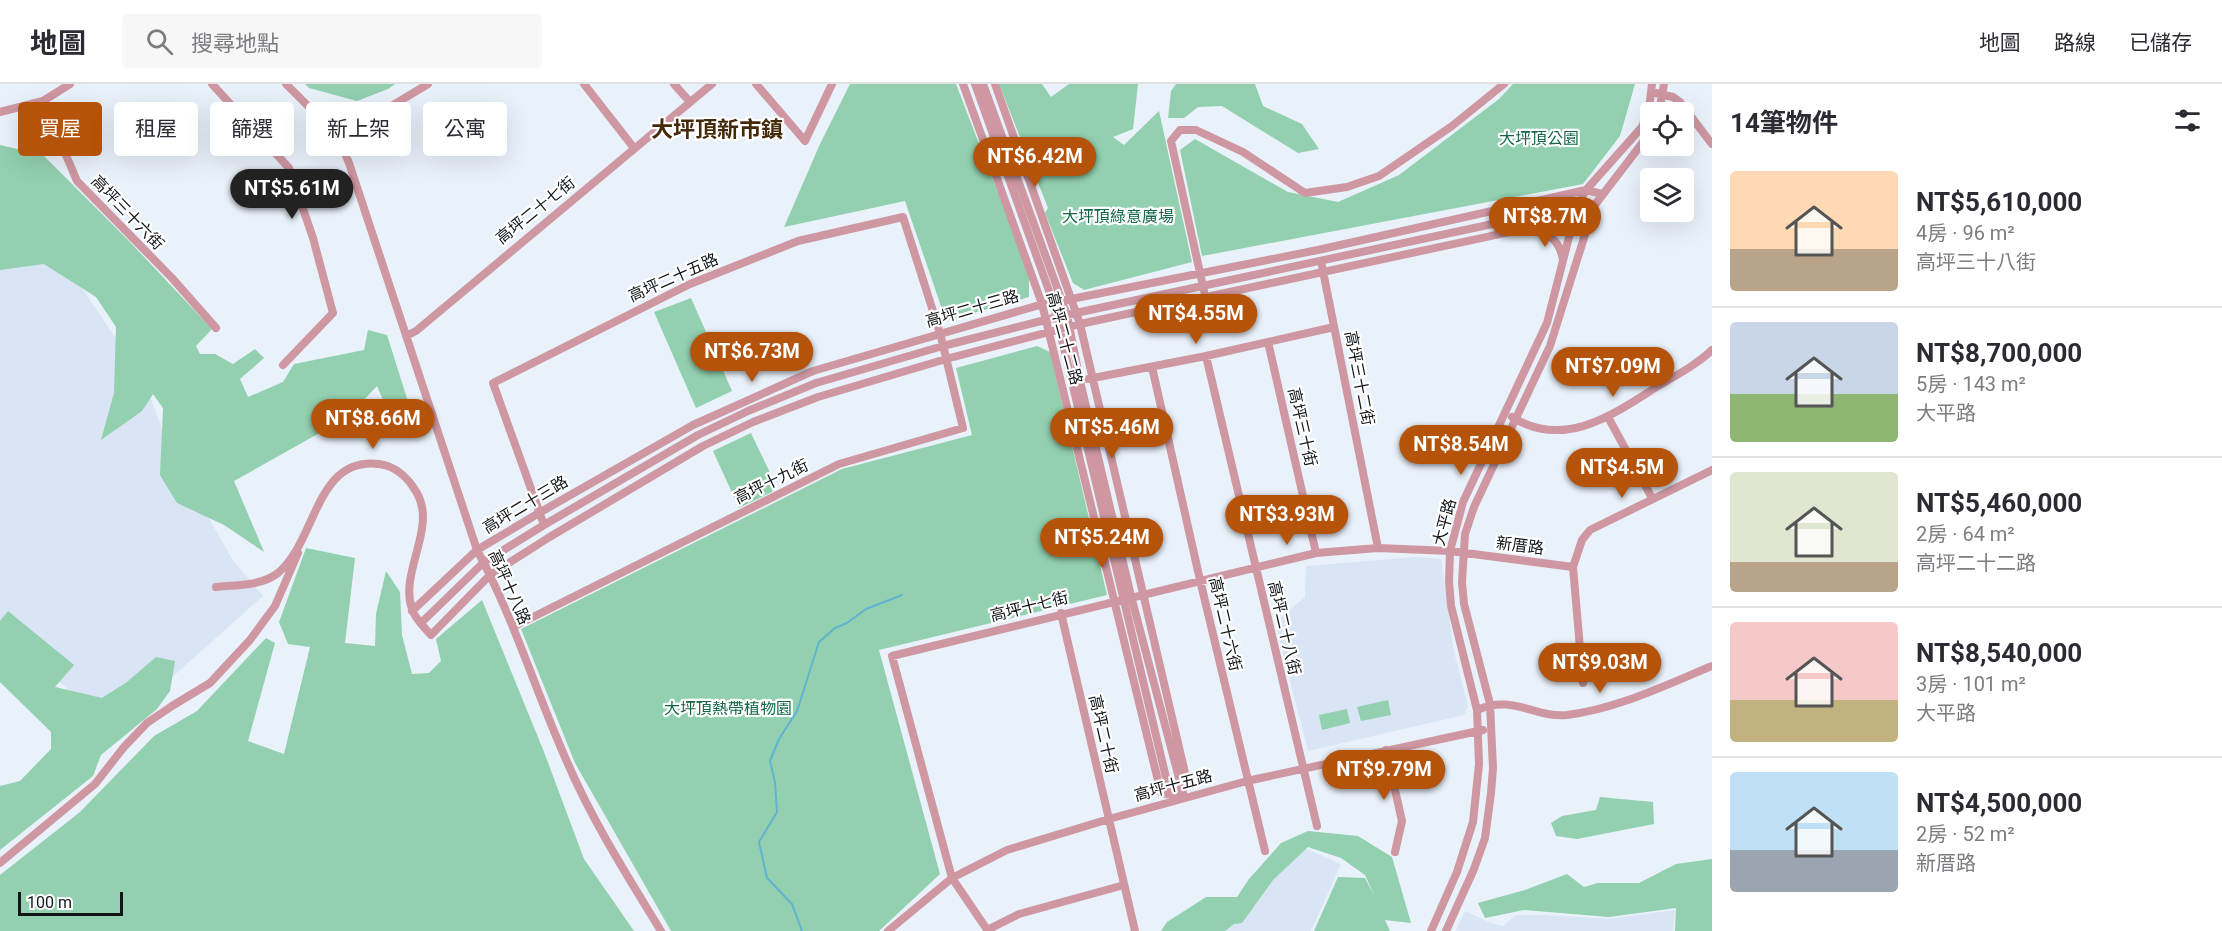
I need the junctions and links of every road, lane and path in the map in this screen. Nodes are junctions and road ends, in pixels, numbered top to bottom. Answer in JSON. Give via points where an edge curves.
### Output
{"nodes":[{"id":1,"x":70,"y":84,"type":"edge"},
{"id":2,"x":212,"y":84,"type":"edge"},
{"id":3,"x":286,"y":84,"type":"edge"},
{"id":4,"x":428,"y":84,"type":"edge"},
{"id":5,"x":584,"y":84,"type":"edge"},
{"id":6,"x":674,"y":84,"type":"edge"},
{"id":7,"x":712,"y":84,"type":"edge"},
{"id":8,"x":756,"y":84,"type":"edge"},
{"id":9,"x":832,"y":84,"type":"edge"},
{"id":10,"x":963,"y":84,"type":"edge"},
{"id":11,"x":975,"y":84,"type":"edge"},
{"id":12,"x":983,"y":84,"type":"edge"},
{"id":13,"x":995,"y":84,"type":"edge"},
{"id":14,"x":1504,"y":84,"type":"edge"},
{"id":15,"x":1664,"y":84,"type":"edge"},
{"id":16,"x":1652,"y":88,"type":"edge"},
{"id":17,"x":1663,"y":94,"type":"junction"},
{"id":18,"x":44,"y":101,"type":"junction"},
{"id":19,"x":398,"y":102,"type":"edge"},
{"id":20,"x":690,"y":102,"type":"junction"},
{"id":21,"x":1661,"y":102,"type":"edge"},
{"id":22,"x":0,"y":112,"type":"edge"},
{"id":23,"x":1712,"y":144,"type":"edge"},
{"id":24,"x":1640,"y":146,"type":"edge"},
{"id":25,"x":634,"y":148,"type":"junction"},
{"id":26,"x":1586,"y":190,"type":"junction"},
{"id":27,"x":1602,"y":194,"type":"junction"},
{"id":28,"x":1577,"y":206,"type":"junction"},
{"id":29,"x":1594,"y":206,"type":"junction"},
{"id":30,"x":1575,"y":218,"type":"junction"},
{"id":31,"x":1591,"y":218,"type":"junction"},
{"id":32,"x":1533,"y":228,"type":"junction"},
{"id":33,"x":1318,"y":250,"type":"junction"},
{"id":34,"x":1321,"y":262,"type":"junction"},
{"id":35,"x":1563,"y":263,"type":"junction"},
{"id":36,"x":1200,"y":272,"type":"junction"},
{"id":37,"x":1323,"y":272,"type":"junction"},
{"id":38,"x":1203,"y":287,"type":"junction"},
{"id":39,"x":1073,"y":298,"type":"junction"},
{"id":40,"x":1205,"y":298,"type":"junction"},
{"id":41,"x":1057,"y":301,"type":"junction"},
{"id":42,"x":1042,"y":304,"type":"junction"},
{"id":43,"x":1077,"y":312,"type":"junction"},
{"id":44,"x":1067,"y":315,"type":"junction"},
{"id":45,"x":1057,"y":317,"type":"junction"},
{"id":46,"x":1046,"y":320,"type":"junction"},
{"id":47,"x":1080,"y":324,"type":"junction"},
{"id":48,"x":1070,"y":326,"type":"junction"},
{"id":49,"x":1334,"y":327,"type":"junction"},
{"id":50,"x":216,"y":328,"type":"dead end"},
{"id":51,"x":1059,"y":329,"type":"junction"},
{"id":52,"x":1049,"y":331,"type":"junction"},
{"id":53,"x":940,"y":333,"type":"junction"},
{"id":54,"x":406,"y":336,"type":"junction"},
{"id":55,"x":1268,"y":342,"type":"junction"},
{"id":56,"x":943,"y":346,"type":"junction"},
{"id":57,"x":1712,"y":350,"type":"edge"},
{"id":58,"x":1206,"y":356,"type":"junction"},
{"id":59,"x":946,"y":359,"type":"junction"},
{"id":60,"x":283,"y":365,"type":"dead end"},
{"id":61,"x":1152,"y":367,"type":"junction"},
{"id":62,"x":1093,"y":378,"type":"junction"},
{"id":63,"x":1071,"y":383,"type":"junction"},
{"id":64,"x":1506,"y":413,"type":"junction"},
{"id":65,"x":1608,"y":417,"type":"junction"},
{"id":66,"x":1515,"y":420,"type":"junction"},
{"id":67,"x":1712,"y":470,"type":"edge"},
{"id":68,"x":1652,"y":498,"type":"junction"},
{"id":69,"x":539,"y":513,"type":"junction"},
{"id":70,"x":543,"y":525,"type":"junction"},
{"id":71,"x":303,"y":541,"type":"junction"},
{"id":72,"x":1378,"y":548,"type":"junction"},
{"id":73,"x":477,"y":550,"type":"junction"},
{"id":74,"x":1450,"y":551,"type":"junction"},
{"id":75,"x":1316,"y":553,"type":"junction"},
{"id":76,"x":1463,"y":553,"type":"junction"},
{"id":77,"x":484,"y":562,"type":"junction"},
{"id":78,"x":1255,"y":566,"type":"junction"},
{"id":79,"x":1573,"y":567,"type":"junction"},
{"id":80,"x":490,"y":575,"type":"junction"},
{"id":81,"x":1200,"y":580,"type":"junction"},
{"id":82,"x":216,"y":587,"type":"dead end"},
{"id":83,"x":1143,"y":593,"type":"junction"},
{"id":84,"x":1122,"y":598,"type":"junction"},
{"id":85,"x":412,"y":611,"type":"junction"},
{"id":86,"x":1061,"y":613,"type":"junction"},
{"id":87,"x":421,"y":623,"type":"junction"},
{"id":88,"x":513,"y":627,"type":"junction"},
{"id":89,"x":1712,"y":666,"type":"edge"},
{"id":90,"x":1583,"y":683,"type":"dead end"},
{"id":91,"x":1490,"y":704,"type":"junction"},
{"id":92,"x":1477,"y":710,"type":"junction"},
{"id":93,"x":1491,"y":727,"type":"junction"},
{"id":94,"x":1478,"y":731,"type":"junction"},
{"id":95,"x":1386,"y":750,"type":"junction"},
{"id":96,"x":1303,"y":767,"type":"junction"},
{"id":97,"x":1247,"y":781,"type":"junction"},
{"id":98,"x":1184,"y":797,"type":"junction"},
{"id":99,"x":1108,"y":819,"type":"junction"},
{"id":100,"x":1317,"y":826,"type":"dead end"},
{"id":101,"x":1265,"y":851,"type":"dead end"},
{"id":102,"x":1395,"y":852,"type":"dead end"},
{"id":103,"x":0,"y":863,"type":"edge"},
{"id":104,"x":952,"y":878,"type":"junction"},
{"id":105,"x":1124,"y":885,"type":"junction"},
{"id":106,"x":661,"y":931,"type":"edge"},
{"id":107,"x":888,"y":931,"type":"edge"},
{"id":108,"x":988,"y":931,"type":"edge"},
{"id":109,"x":1135,"y":931,"type":"edge"},
{"id":110,"x":1431,"y":931,"type":"edge"},
{"id":111,"x":1446,"y":931,"type":"edge"}],
"edges":[{"from":1,"to":18,"type":"street"},
{"from":2,"to":60,"type":"street","via":[[289,168],[333,313]]},
{"from":3,"to":54,"type":"street","name":"高坪十八路","via":[[340,142]]},
{"from":4,"to":19,"type":"street"},
{"from":5,"to":25,"type":"street"},
{"from":6,"to":20,"type":"street"},
{"from":7,"to":20,"type":"street","name":"高坪二十七街"},
{"from":8,"to":9,"type":"street","via":[[806,141]]},
{"from":10,"to":42,"type":"street","name":"高坪二十二路"},
{"from":11,"to":41,"type":"street","name":"高坪二十二路"},
{"from":12,"to":41,"type":"street","name":"高坪二十二路"},
{"from":13,"to":39,"type":"street","name":"高坪二十二路"},
{"from":14,"to":36,"type":"street","via":[[1452,126],[1379,176],[1347,187],[1305,193],[1243,152],[1196,130],[1180,130],[1171,141]]},
{"from":15,"to":17,"type":"street"},
{"from":16,"to":17,"type":"street"},
{"from":16,"to":26,"type":"street","name":"大平路","via":[[1642,127]]},
{"from":17,"to":21,"type":"street"},
{"from":17,"to":23,"type":"street","via":[[1680,102]]},
{"from":18,"to":22,"type":"street"},
{"from":18,"to":50,"type":"street","name":"高坪三十六街","via":[[77,181]]},
{"from":20,"to":25,"type":"street","name":"高坪二十七街"},
{"from":24,"to":27,"type":"street","name":"大平路"},
{"from":25,"to":54,"type":"street","name":"高坪二十七街"},
{"from":26,"to":27,"type":"street","name":"高坪二十三路"},
{"from":26,"to":28,"type":"street","name":"大平路"},
{"from":26,"to":33,"type":"street","name":"高坪二十三路"},
{"from":27,"to":29,"type":"street","name":"大平路"},
{"from":28,"to":29,"type":"street","name":"高坪二十三路"},
{"from":28,"to":30,"type":"street","name":"大平路"},
{"from":28,"to":34,"type":"street","name":"高坪二十三路"},
{"from":29,"to":31,"type":"street","name":"大平路"},
{"from":30,"to":31,"type":"street"},
{"from":30,"to":32,"type":"street"},
{"from":30,"to":35,"type":"street","name":"大平路"},
{"from":31,"to":66,"type":"street","name":"大平路","via":[[1557,326]]},
{"from":32,"to":35,"type":"street","via":[[1558,244]]},
{"from":32,"to":37,"type":"street"},
{"from":33,"to":34,"type":"street","name":"高坪三十二街"},
{"from":33,"to":36,"type":"street","name":"高坪二十三路"},
{"from":34,"to":37,"type":"street","name":"高坪三十二街"},
{"from":34,"to":38,"type":"street","name":"高坪二十三路"},
{"from":35,"to":64,"type":"street","name":"大平路","via":[[1547,323]]},
{"from":36,"to":38,"type":"street"},
{"from":36,"to":39,"type":"street","name":"高坪二十三路"},
{"from":37,"to":40,"type":"street"},
{"from":37,"to":49,"type":"street","name":"高坪三十二街"},
{"from":38,"to":40,"type":"street"},
{"from":38,"to":43,"type":"street","name":"高坪二十三路"},
{"from":39,"to":41,"type":"street","name":"高坪二十三路"},
{"from":39,"to":43,"type":"street","name":"高坪二十二路"},
{"from":40,"to":47,"type":"street"},
{"from":41,"to":42,"type":"street","name":"高坪二十三路"},
{"from":41,"to":44,"type":"street","name":"高坪二十二路"},
{"from":41,"to":45,"type":"street","name":"高坪二十二路"},
{"from":42,"to":46,"type":"street","name":"高坪二十二路"},
{"from":42,"to":53,"type":"street","name":"高坪二十三路"},
{"from":43,"to":44,"type":"street","name":"高坪二十三路"},
{"from":43,"to":47,"type":"street","name":"高坪二十二路"},
{"from":44,"to":45,"type":"street","name":"高坪二十三路"},
{"from":44,"to":48,"type":"street","name":"高坪二十二路"},
{"from":45,"to":46,"type":"street","name":"高坪二十三路"},
{"from":45,"to":51,"type":"street","name":"高坪二十二路"},
{"from":46,"to":52,"type":"street","name":"高坪二十二路"},
{"from":46,"to":56,"type":"street","name":"高坪二十三路"},
{"from":47,"to":48,"type":"street"},
{"from":47,"to":62,"type":"street","name":"高坪二十二路"},
{"from":48,"to":51,"type":"street"},
{"from":48,"to":63,"type":"street","name":"高坪二十二路"},
{"from":49,"to":55,"type":"street"},
{"from":49,"to":72,"type":"street","name":"高坪三十二街"},
{"from":51,"to":52,"type":"street"},
{"from":51,"to":63,"type":"street","name":"高坪二十二路"},
{"from":52,"to":59,"type":"street"},
{"from":52,"to":63,"type":"street","name":"高坪二十二路"},
{"from":53,"to":56,"type":"street","name":"高坪十九街"},
{"from":53,"to":69,"type":"street","name":"高坪二十三路","via":[[813,370],[693,425]]},
{"from":53,"to":69,"type":"street","name":"高坪二十五路","via":[[903,217],[798,241],[690,284],[493,383]]},
{"from":54,"to":73,"type":"street","name":"高坪十八路"},
{"from":55,"to":58,"type":"street"},
{"from":55,"to":75,"type":"street","name":"高坪三十街"},
{"from":56,"to":59,"type":"street","name":"高坪十九街"},
{"from":56,"to":70,"type":"street","name":"高坪二十三路","via":[[816,383],[748,411],[698,435]]},
{"from":57,"to":65,"type":"street","via":[[1701,361]]},
{"from":58,"to":61,"type":"street"},
{"from":58,"to":78,"type":"street","name":"高坪二十八街"},
{"from":59,"to":80,"type":"street","via":[[818,397],[753,422],[703,446]]},
{"from":59,"to":88,"type":"street","name":"高坪十九街","via":[[963,428],[839,464]]},
{"from":61,"to":62,"type":"street"},
{"from":61,"to":81,"type":"street","name":"高坪二十六街"},
{"from":62,"to":63,"type":"street"},
{"from":62,"to":83,"type":"street","name":"高坪二十二路"},
{"from":63,"to":84,"type":"street","name":"高坪二十二路"},
{"from":63,"to":84,"type":"street","name":"高坪二十二路"},
{"from":64,"to":66,"type":"street"},
{"from":64,"to":74,"type":"street","name":"大平路","via":[[1463,502]]},
{"from":65,"to":66,"type":"street","via":[[1566,430]]},
{"from":65,"to":68,"type":"street"},
{"from":66,"to":76,"type":"street","name":"大平路","via":[[1474,507]]},
{"from":67,"to":68,"type":"street"},
{"from":68,"to":79,"type":"street","via":[[1590,530],[1582,540]]},
{"from":69,"to":70,"type":"street","name":"高坪二十五路"},
{"from":69,"to":73,"type":"street","name":"高坪二十三路"},
{"from":70,"to":77,"type":"street","name":"高坪二十三路"},
{"from":71,"to":82,"type":"street","via":[[278,572],[261,582]]},
{"from":71,"to":85,"type":"street","via":[[328,486],[344,471],[363,462],[389,465],[411,481],[423,503],[409,591]]},
{"from":71,"to":103,"type":"street","via":[[275,606],[210,683],[147,723],[95,784]]},
{"from":72,"to":74,"type":"street","name":"高坪十七街"},
{"from":72,"to":75,"type":"street","name":"高坪十七街"},
{"from":73,"to":77,"type":"street","name":"高坪十八路"},
{"from":73,"to":85,"type":"street","name":"高坪二十三路"},
{"from":74,"to":76,"type":"street","name":"高坪十七街"},
{"from":74,"to":92,"type":"street","name":"大平路","via":[[1451,606]]},
{"from":75,"to":78,"type":"street","name":"高坪十七街"},
{"from":76,"to":79,"type":"street","name":"新厝路"},
{"from":76,"to":91,"type":"street","name":"大平路","via":[[1464,604]]},
{"from":77,"to":80,"type":"street","name":"高坪十八路"},
{"from":77,"to":87,"type":"street","name":"高坪二十三路"},
{"from":78,"to":81,"type":"street","name":"高坪十七街"},
{"from":78,"to":96,"type":"street","name":"高坪二十八街"},
{"from":79,"to":90,"type":"street"},
{"from":80,"to":87,"type":"street","via":[[431,635]]},
{"from":80,"to":88,"type":"street","name":"高坪十八路"},
{"from":81,"to":83,"type":"street","name":"高坪十七街"},
{"from":81,"to":97,"type":"street","name":"高坪二十六街"},
{"from":83,"to":84,"type":"street","name":"高坪十七街"},
{"from":83,"to":98,"type":"street","name":"高坪二十二路","via":[[1185,773]]},
{"from":84,"to":86,"type":"street","name":"高坪十七街"},
{"from":84,"to":98,"type":"street","name":"高坪二十二路"},
{"from":84,"to":98,"type":"street","name":"高坪二十二路","via":[[1161,793]]},
{"from":85,"to":87,"type":"street"},
{"from":86,"to":99,"type":"street","name":"高坪二十街"},
{"from":86,"to":104,"type":"street","name":"高坪十七街","via":[[892,656]]},
{"from":88,"to":106,"type":"street","name":"高坪十八路","via":[[568,765]]},
{"from":89,"to":91,"type":"street","via":[[1588,712],[1553,715],[1504,703]]},
{"from":91,"to":92,"type":"street"},
{"from":91,"to":93,"type":"street","name":"大平路"},
{"from":92,"to":94,"type":"street","name":"大平路"},
{"from":93,"to":94,"type":"street","name":"高坪十五路"},
{"from":93,"to":111,"type":"street","name":"大平路","via":[[1491,793],[1485,838]]},
{"from":94,"to":95,"type":"street","name":"高坪十五路"},
{"from":94,"to":110,"type":"street","name":"大平路","via":[[1473,822],[1457,872]]},
{"from":95,"to":96,"type":"street","name":"高坪十五路"},
{"from":95,"to":102,"type":"street","via":[[1402,821]]},
{"from":96,"to":97,"type":"street","name":"高坪十五路"},
{"from":96,"to":100,"type":"street","name":"高坪二十八街"},
{"from":97,"to":98,"type":"street","name":"高坪十五路"},
{"from":97,"to":101,"type":"street","name":"高坪二十六街"},
{"from":98,"to":99,"type":"street","name":"高坪十五路"},
{"from":99,"to":104,"type":"street","name":"高坪十五路","via":[[1007,850]]},
{"from":99,"to":105,"type":"street","name":"高坪二十街"},
{"from":104,"to":107,"type":"street","name":"高坪十五路"},
{"from":104,"to":108,"type":"street","name":"高坪十七街"},
{"from":105,"to":108,"type":"street","via":[[1019,914]]},
{"from":105,"to":109,"type":"street","name":"高坪二十街"}]}
